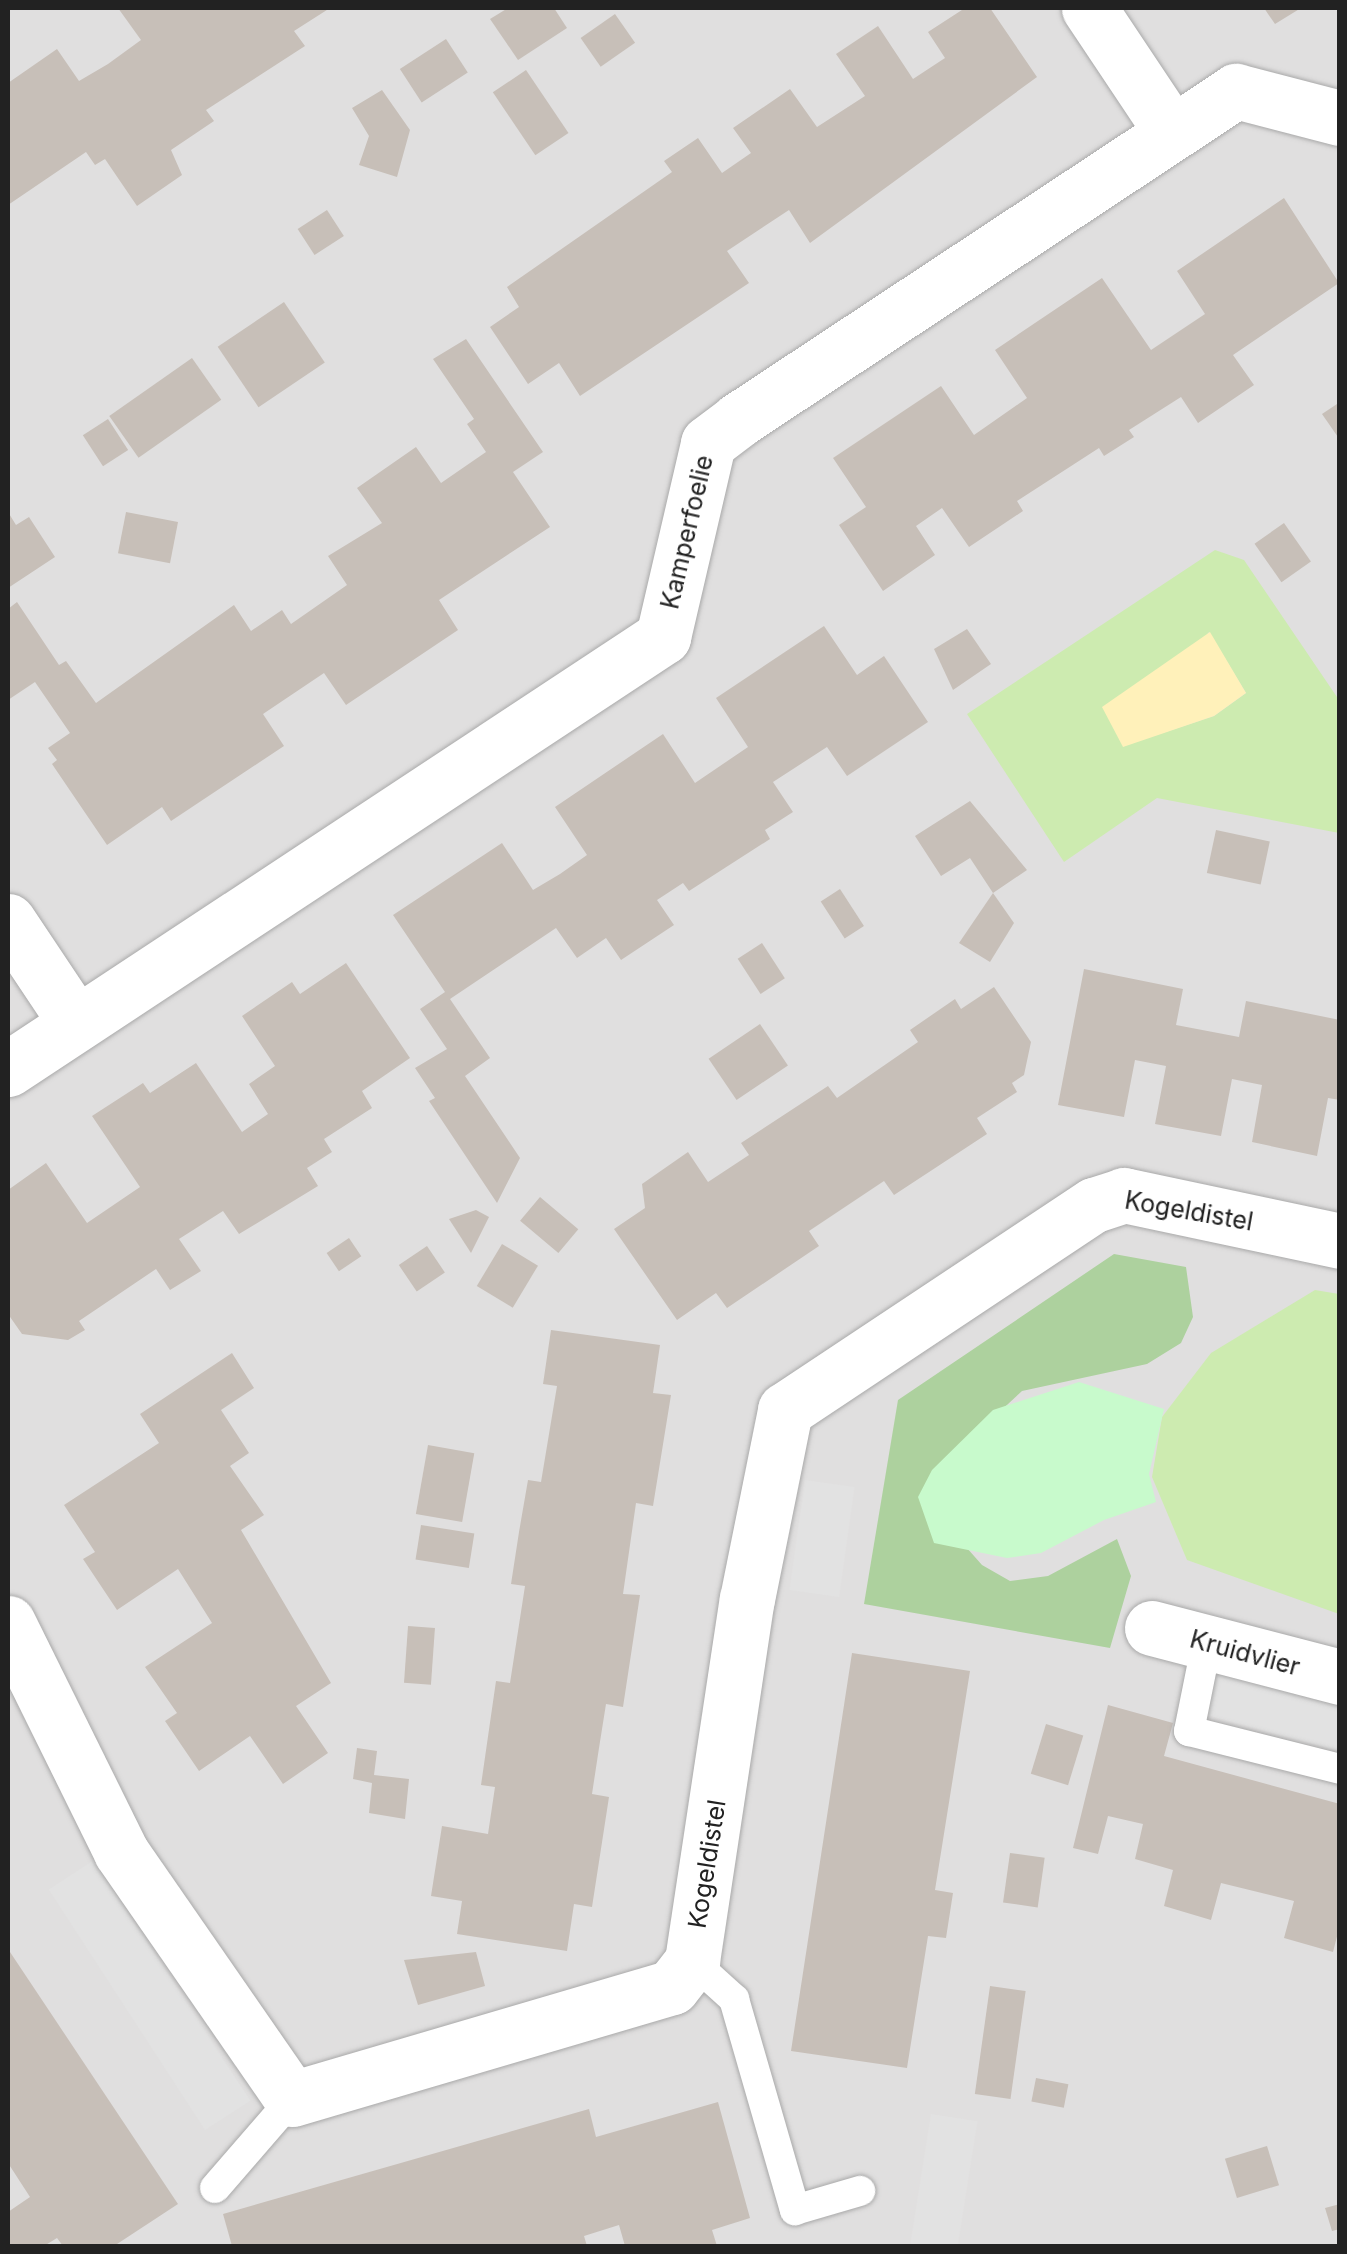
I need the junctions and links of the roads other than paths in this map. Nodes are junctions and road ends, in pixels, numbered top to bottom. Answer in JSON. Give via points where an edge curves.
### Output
{"nodes":[{"id":1,"x":1089,"y":8,"type":"edge"},
{"id":2,"x":1340,"y":118,"type":"edge"},
{"id":3,"x":1171,"y":131,"type":"junction"},
{"id":4,"x":8,"y":921,"type":"edge"},
{"id":5,"x":76,"y":1023,"type":"junction"},
{"id":6,"x":8,"y":1069,"type":"edge"},
{"id":7,"x":1340,"y":1241,"type":"edge"},
{"id":8,"x":8,"y":1623,"type":"edge"},
{"id":9,"x":1152,"y":1628,"type":"dead end"},
{"id":10,"x":1206,"y":1642,"type":"junction"},
{"id":11,"x":1340,"y":1677,"type":"edge"},
{"id":12,"x":1340,"y":1769,"type":"edge"},
{"id":13,"x":692,"y":1960,"type":"junction"},
{"id":14,"x":292,"y":2099,"type":"junction"},
{"id":15,"x":215,"y":2188,"type":"dead end"},
{"id":16,"x":860,"y":2191,"type":"dead end"}],
"edges":[{"from":1,"to":3,"type":"street"},
{"from":2,"to":3,"type":"street","name":"Kamperfoelie","via":[[1236,90]]},
{"from":3,"to":5,"type":"street","name":"Kamperfoelie","via":[[708,444],[663,636]]},
{"from":4,"to":5,"type":"street"},
{"from":5,"to":6,"type":"street","name":"Kamperfoelie"},
{"from":7,"to":13,"type":"street","name":"Kogeldistel","via":[[1124,1195],[1094,1205],[785,1410],[747,1599]]},
{"from":8,"to":14,"type":"street","via":[[122,1852]]},
{"from":9,"to":10,"type":"street","name":"Kruidvlier"},
{"from":10,"to":11,"type":"street","name":"Kruidvlier"},
{"from":10,"to":12,"type":"lane","via":[[1189,1732]]},
{"from":13,"to":14,"type":"street","name":"Kogeldistel","via":[[672,1987]]},
{"from":13,"to":16,"type":"lane","via":[[734,1999],[795,2210]]},
{"from":14,"to":15,"type":"lane"}]}
